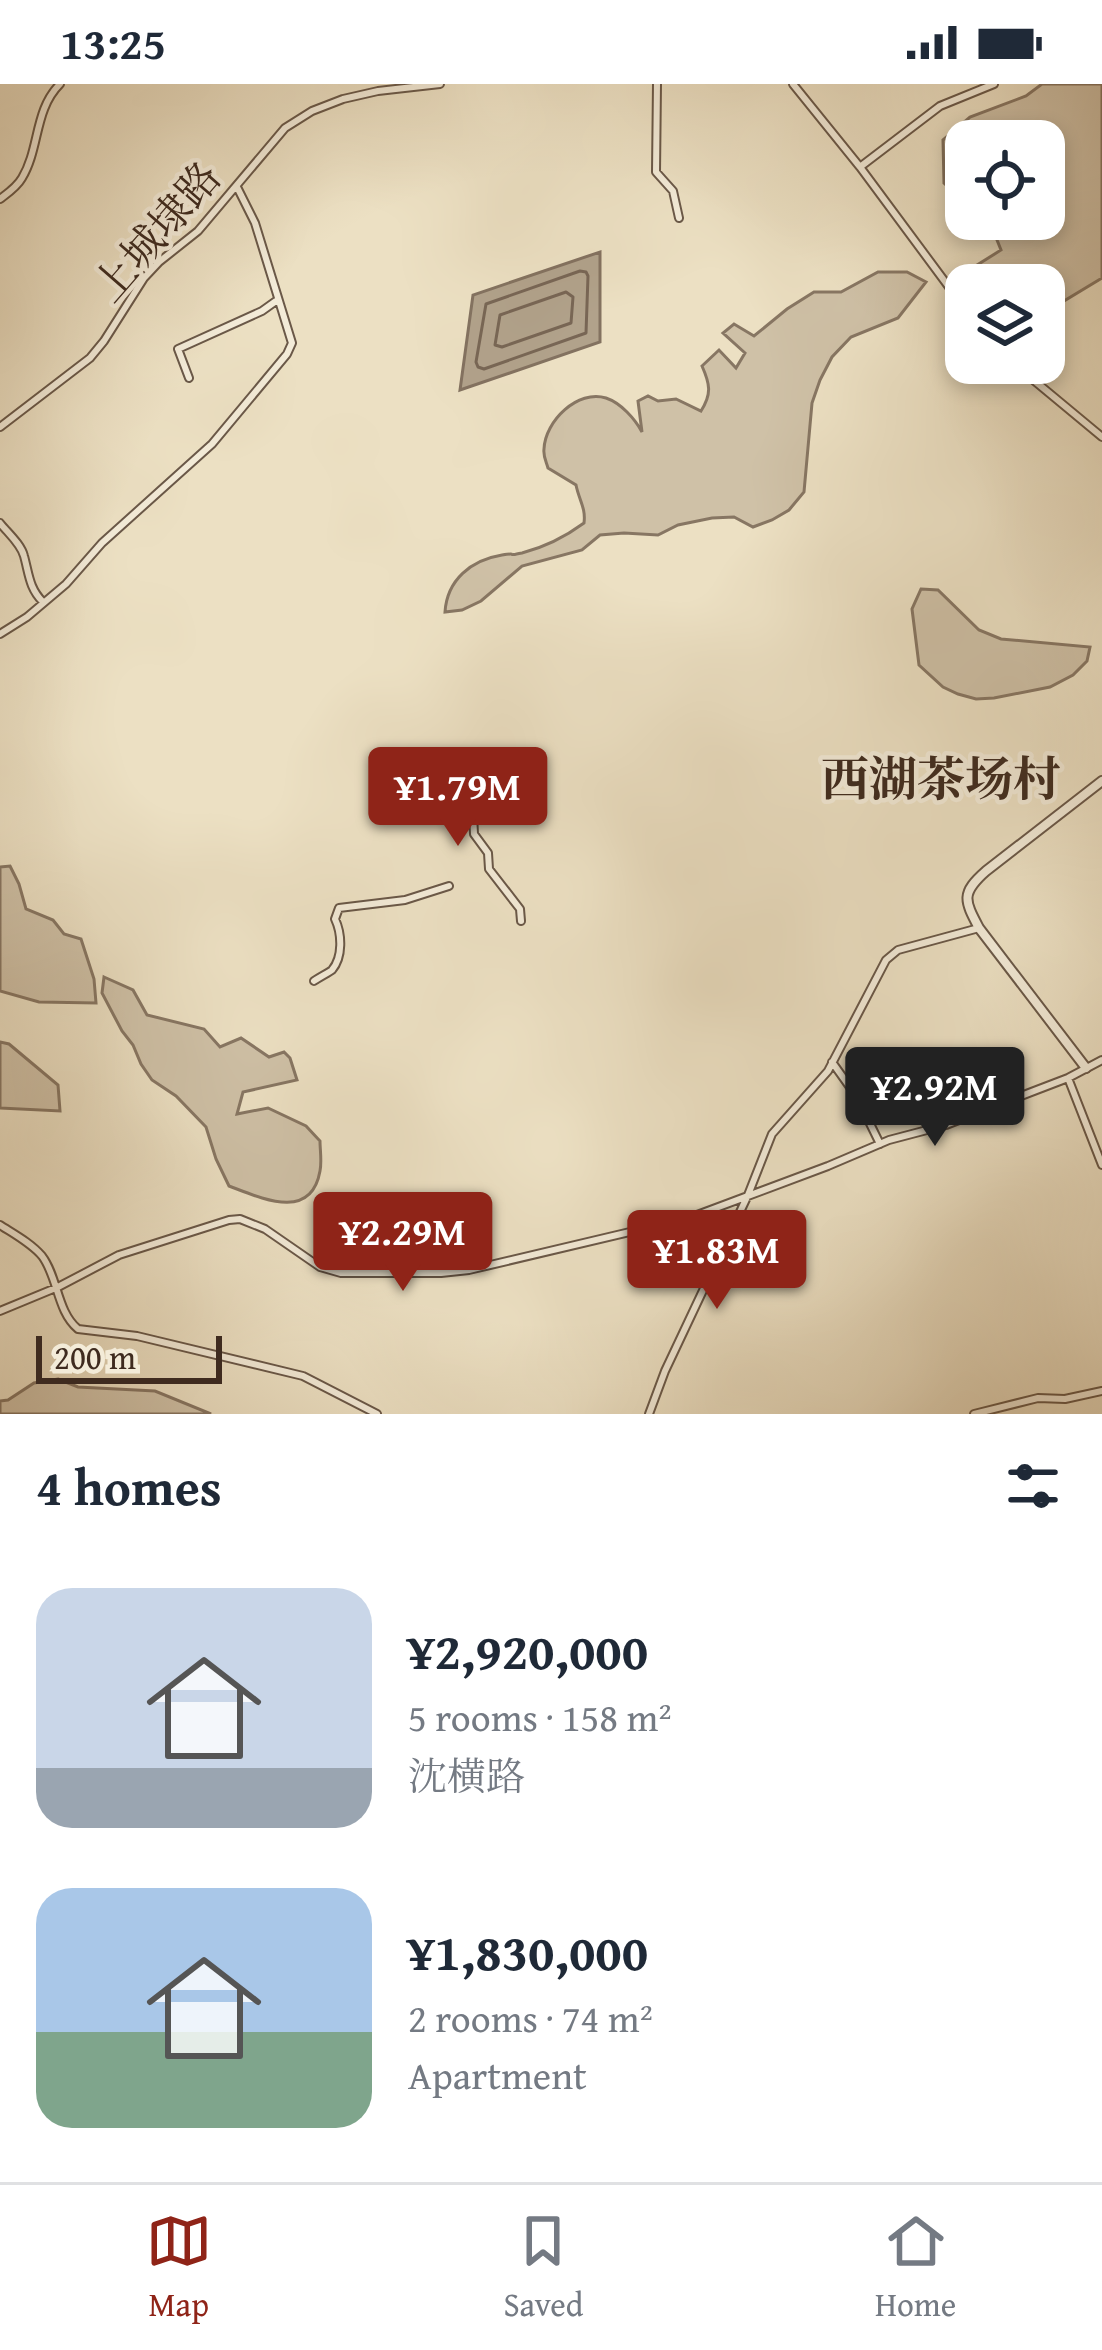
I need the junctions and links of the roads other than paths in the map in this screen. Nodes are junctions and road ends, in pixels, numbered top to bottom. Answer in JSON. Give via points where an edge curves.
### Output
{"nodes":[{"id":1,"x":60,"y":84,"type":"edge"},
{"id":2,"x":440,"y":84,"type":"edge"},
{"id":3,"x":657,"y":84,"type":"edge"},
{"id":4,"x":793,"y":84,"type":"edge"},
{"id":5,"x":994,"y":84,"type":"edge"},
{"id":6,"x":406,"y":86,"type":"edge"},
{"id":7,"x":860,"y":167,"type":"junction"},
{"id":8,"x":237,"y":187,"type":"junction"},
{"id":9,"x":0,"y":200,"type":"edge"},
{"id":10,"x":679,"y":218,"type":"dead end"},
{"id":11,"x":945,"y":282,"type":"edge"},
{"id":12,"x":278,"y":300,"type":"junction"},
{"id":13,"x":189,"y":378,"type":"dead end"},
{"id":14,"x":1038,"y":384,"type":"edge"},
{"id":15,"x":0,"y":428,"type":"edge"},
{"id":16,"x":1102,"y":437,"type":"edge"},
{"id":17,"x":0,"y":523,"type":"edge"},
{"id":18,"x":44,"y":603,"type":"junction"},
{"id":19,"x":0,"y":634,"type":"edge"},
{"id":20,"x":458,"y":756,"type":"dead end"},
{"id":21,"x":1102,"y":781,"type":"edge"},
{"id":22,"x":449,"y":886,"type":"dead end"},
{"id":23,"x":521,"y":921,"type":"dead end"},
{"id":24,"x":980,"y":928,"type":"junction"},
{"id":25,"x":314,"y":981,"type":"dead end"},
{"id":26,"x":1102,"y":1060,"type":"edge"},
{"id":27,"x":832,"y":1062,"type":"junction"},
{"id":28,"x":1086,"y":1068,"type":"junction"},
{"id":29,"x":1068,"y":1078,"type":"junction"},
{"id":30,"x":880,"y":1144,"type":"junction"},
{"id":31,"x":1102,"y":1166,"type":"edge"},
{"id":32,"x":748,"y":1195,"type":"junction"},
{"id":33,"x":0,"y":1226,"type":"edge"},
{"id":34,"x":58,"y":1287,"type":"junction"},
{"id":35,"x":0,"y":1311,"type":"edge"},
{"id":36,"x":1102,"y":1391,"type":"edge"},
{"id":37,"x":377,"y":1414,"type":"edge"},
{"id":38,"x":649,"y":1414,"type":"edge"},
{"id":39,"x":974,"y":1414,"type":"edge"}],
"edges":[{"from":1,"to":9,"type":"street","via":[[47,98],[25,174]]},
{"from":2,"to":6,"type":"street","name":"上城埭路"},
{"from":3,"to":10,"type":"street","via":[[656,172],[673,191]]},
{"from":4,"to":7,"type":"street"},
{"from":5,"to":7,"type":"street","via":[[940,106]]},
{"from":6,"to":8,"type":"street","name":"上城埭路","via":[[312,111],[285,128]]},
{"from":7,"to":11,"type":"street"},
{"from":8,"to":12,"type":"street"},
{"from":8,"to":15,"type":"street","name":"上城埭路","via":[[144,278],[90,358]]},
{"from":12,"to":13,"type":"street","via":[[178,349]]},
{"from":12,"to":18,"type":"street","via":[[292,343],[287,354],[212,445]]},
{"from":14,"to":16,"type":"street"},
{"from":17,"to":18,"type":"street"},
{"from":18,"to":19,"type":"street"},
{"from":20,"to":23,"type":"street","via":[[472,795],[473,835]]},
{"from":21,"to":24,"type":"street","via":[[970,885],[968,906]]},
{"from":22,"to":25,"type":"street","via":[[340,908],[338,957]]},
{"from":24,"to":27,"type":"street","via":[[917,943],[886,960]]},
{"from":24,"to":28,"type":"street"},
{"from":26,"to":28,"type":"street"},
{"from":27,"to":30,"type":"street"},
{"from":27,"to":32,"type":"street","via":[[772,1134]]},
{"from":28,"to":29,"type":"street"},
{"from":29,"to":30,"type":"street"},
{"from":29,"to":31,"type":"street"},
{"from":30,"to":32,"type":"street"},
{"from":32,"to":34,"type":"street","via":[[689,1218],[441,1273],[341,1273],[265,1228],[229,1220],[119,1255]]},
{"from":32,"to":38,"type":"street"},
{"from":33,"to":34,"type":"street","via":[[40,1254]]},
{"from":34,"to":35,"type":"street"},
{"from":34,"to":37,"type":"street","via":[[78,1329],[303,1376]]},
{"from":36,"to":39,"type":"street"}]}
